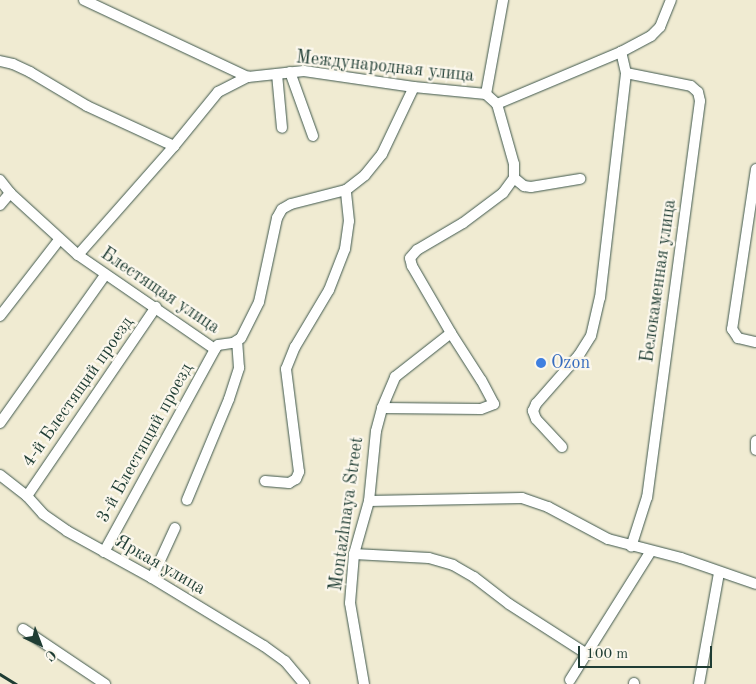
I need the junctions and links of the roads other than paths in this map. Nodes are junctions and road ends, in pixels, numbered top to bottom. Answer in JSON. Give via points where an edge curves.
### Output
{"nodes":[{"id":1,"x":84,"y":0,"type":"edge"},
{"id":2,"x":504,"y":0,"type":"edge"},
{"id":3,"x":671,"y":0,"type":"edge"},
{"id":4,"x":621,"y":52,"type":"junction"},
{"id":5,"x":0,"y":61,"type":"edge"},
{"id":6,"x":290,"y":72,"type":"junction"},
{"id":7,"x":626,"y":73,"type":"junction"},
{"id":8,"x":277,"y":74,"type":"junction"},
{"id":9,"x":248,"y":77,"type":"junction"},
{"id":10,"x":414,"y":88,"type":"junction"},
{"id":11,"x":486,"y":94,"type":"junction"},
{"id":12,"x":497,"y":104,"type":"junction"},
{"id":13,"x":282,"y":128,"type":"dead end"},
{"id":14,"x":313,"y":136,"type":"dead end"},
{"id":15,"x":174,"y":146,"type":"junction"},
{"id":16,"x":756,"y":169,"type":"edge"},
{"id":17,"x":514,"y":178,"type":"junction"},
{"id":18,"x":580,"y":179,"type":"dead end"},
{"id":19,"x":0,"y":180,"type":"edge"},
{"id":20,"x":346,"y":190,"type":"junction"},
{"id":21,"x":10,"y":193,"type":"junction"},
{"id":22,"x":0,"y":206,"type":"edge"},
{"id":23,"x":59,"y":240,"type":"junction"},
{"id":24,"x":78,"y":255,"type":"junction"},
{"id":25,"x":105,"y":276,"type":"junction"},
{"id":26,"x":156,"y":308,"type":"junction"},
{"id":27,"x":0,"y":316,"type":"edge"},
{"id":28,"x":451,"y":333,"type":"junction"},
{"id":29,"x":237,"y":341,"type":"junction"},
{"id":30,"x":756,"y":342,"type":"edge"},
{"id":31,"x":215,"y":349,"type":"junction"},
{"id":32,"x":382,"y":408,"type":"junction"},
{"id":33,"x":0,"y":423,"type":"edge"},
{"id":34,"x":756,"y":441,"type":"edge"},
{"id":35,"x":562,"y":447,"type":"dead end"},
{"id":36,"x":756,"y":450,"type":"edge"},
{"id":37,"x":0,"y":475,"type":"edge"},
{"id":38,"x":266,"y":480,"type":"dead end"},
{"id":39,"x":27,"y":496,"type":"junction"},
{"id":40,"x":187,"y":500,"type":"dead end"},
{"id":41,"x":369,"y":501,"type":"junction"},
{"id":42,"x":175,"y":528,"type":"dead end"},
{"id":43,"x":631,"y":547,"type":"junction"},
{"id":44,"x":104,"y":552,"type":"junction"},
{"id":45,"x":650,"y":552,"type":"junction"},
{"id":46,"x":354,"y":554,"type":"junction"},
{"id":47,"x":719,"y":573,"type":"junction"},
{"id":48,"x":152,"y":578,"type":"junction"},
{"id":49,"x":756,"y":584,"type":"edge"},
{"id":50,"x":23,"y":629,"type":"dead end"},
{"id":51,"x":587,"y":654,"type":"junction"},
{"id":52,"x":570,"y":680,"type":"dead end"},
{"id":53,"x":105,"y":684,"type":"edge"},
{"id":54,"x":304,"y":684,"type":"edge"},
{"id":55,"x":364,"y":684,"type":"edge"},
{"id":56,"x":699,"y":684,"type":"edge"}],
"edges":[{"from":1,"to":9,"type":"street"},
{"from":2,"to":11,"type":"street"},
{"from":3,"to":4,"type":"street","via":[[660,27]]},
{"from":4,"to":7,"type":"street"},
{"from":4,"to":12,"type":"street"},
{"from":5,"to":15,"type":"street","via":[[30,72],[86,106]]},
{"from":6,"to":8,"type":"street","name":"Международная улица"},
{"from":6,"to":10,"type":"street","name":"Международная улица","via":[[304,71]]},
{"from":6,"to":14,"type":"street"},
{"from":7,"to":35,"type":"street","via":[[600,298],[591,336],[533,411],[536,419]]},
{"from":7,"to":43,"type":"street","name":"Белокаменная улица","via":[[691,86],[698,92],[700,101],[647,497]]},
{"from":8,"to":9,"type":"street","name":"Международная улица"},
{"from":8,"to":13,"type":"street"},
{"from":9,"to":15,"type":"street","name":"Международная улица","via":[[218,92]]},
{"from":10,"to":11,"type":"street","name":"Международная улица"},
{"from":10,"to":20,"type":"street","name":"Блестящая улица","via":[[382,154],[365,175]]},
{"from":11,"to":12,"type":"street"},
{"from":12,"to":17,"type":"street","via":[[514,164]]},
{"from":15,"to":24,"type":"street","name":"Международная улица"},
{"from":16,"to":30,"type":"street","via":[[732,328],[738,338]]},
{"from":17,"to":18,"type":"street","via":[[531,187]]},
{"from":17,"to":28,"type":"street","via":[[503,193],[463,223],[417,250],[410,258]]},
{"from":19,"to":21,"type":"street","name":"Блестящая улица"},
{"from":20,"to":29,"type":"street","name":"Блестящая улица","via":[[282,209],[277,218],[258,302]]},
{"from":20,"to":38,"type":"street","via":[[349,222],[345,249],[328,290],[286,369],[299,472],[289,483]]},
{"from":21,"to":22,"type":"street"},
{"from":21,"to":23,"type":"street","name":"Блестящая улица"},
{"from":23,"to":24,"type":"street","name":"Блестящая улица"},
{"from":23,"to":27,"type":"street"},
{"from":24,"to":25,"type":"street","name":"Блестящая улица"},
{"from":25,"to":26,"type":"street","name":"Блестящая улица"},
{"from":25,"to":33,"type":"street"},
{"from":26,"to":31,"type":"street","name":"Блестящая улица"},
{"from":26,"to":39,"type":"street","name":"4-й Блестящий проезд"},
{"from":28,"to":32,"type":"street","name":"Montazhnaya Street","via":[[395,377]]},
{"from":28,"to":32,"type":"street","via":[[494,404],[481,409]]},
{"from":29,"to":31,"type":"street","name":"Блестящая улица","via":[[218,345]]},
{"from":29,"to":40,"type":"street","via":[[239,368]]},
{"from":31,"to":44,"type":"street","name":"3-й Блестящий проезд"},
{"from":32,"to":41,"type":"street","name":"Montazhnaya Street","via":[[376,431]]},
{"from":34,"to":36,"type":"street"},
{"from":37,"to":39,"type":"street","name":"Яркая улица"},
{"from":39,"to":44,"type":"street","name":"Яркая улица","via":[[43,514]]},
{"from":41,"to":43,"type":"street","via":[[522,498],[548,506],[608,539]]},
{"from":41,"to":46,"type":"street","name":"Montazhnaya Street"},
{"from":42,"to":48,"type":"street"},
{"from":43,"to":45,"type":"street"},
{"from":44,"to":48,"type":"street","name":"Яркая улица"},
{"from":45,"to":47,"type":"street","via":[[681,558]]},
{"from":45,"to":51,"type":"street"},
{"from":46,"to":51,"type":"street","via":[[429,558],[453,565]]},
{"from":46,"to":55,"type":"street","name":"Montazhnaya Street","via":[[350,603]]},
{"from":47,"to":49,"type":"street"},
{"from":47,"to":56,"type":"street"},
{"from":48,"to":54,"type":"street","name":"Яркая улица","via":[[264,646],[285,661]]},
{"from":50,"to":53,"type":"street"},
{"from":51,"to":52,"type":"street"}]}
